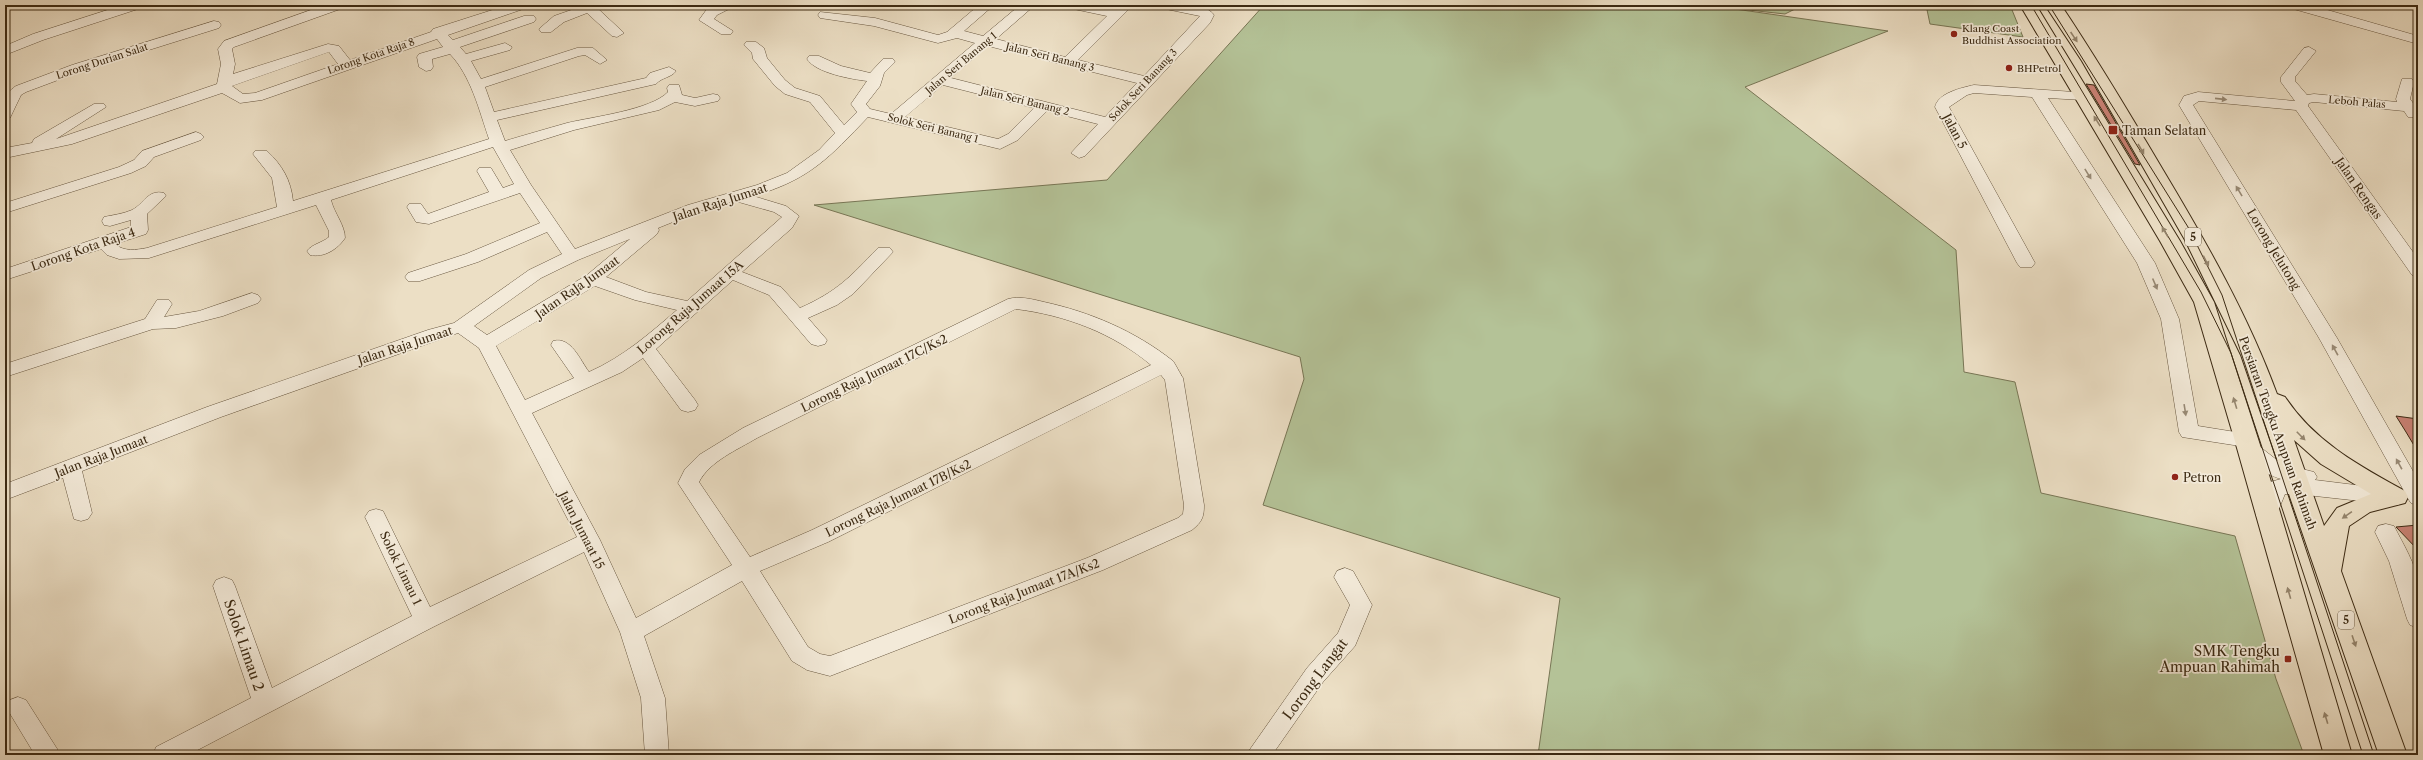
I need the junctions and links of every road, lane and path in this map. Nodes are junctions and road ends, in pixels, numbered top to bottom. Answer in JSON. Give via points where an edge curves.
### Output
{"nodes":[{"id":1,"x":136,"y":5,"type":"edge"},
{"id":2,"x":338,"y":5,"type":"edge"},
{"id":3,"x":521,"y":5,"type":"edge"},
{"id":4,"x":730,"y":5,"type":"edge"},
{"id":5,"x":755,"y":5,"type":"edge"},
{"id":6,"x":768,"y":5,"type":"edge"},
{"id":7,"x":987,"y":5,"type":"edge"},
{"id":8,"x":1028,"y":5,"type":"edge"},
{"id":9,"x":1074,"y":5,"type":"edge"},
{"id":10,"x":1166,"y":5,"type":"edge"},
{"id":11,"x":2028,"y":5,"type":"edge"},
{"id":12,"x":2052,"y":5,"type":"edge"},
{"id":13,"x":2295,"y":5,"type":"edge"},
{"id":14,"x":587,"y":7,"type":"edge"},
{"id":15,"x":1121,"y":9,"type":"edge"},
{"id":16,"x":825,"y":15,"type":"dead end"},
{"id":17,"x":529,"y":18,"type":"dead end"},
{"id":18,"x":214,"y":25,"type":"dead end"},
{"id":19,"x":546,"y":30,"type":"dead end"},
{"id":20,"x":726,"y":31,"type":"dead end"},
{"id":21,"x":438,"y":32,"type":"junction"},
{"id":22,"x":617,"y":33,"type":"dead end"},
{"id":23,"x":954,"y":33,"type":"junction"},
{"id":24,"x":2418,"y":40,"type":"edge"},
{"id":25,"x":987,"y":41,"type":"junction"},
{"id":26,"x":751,"y":45,"type":"dead end"},
{"id":27,"x":450,"y":47,"type":"junction"},
{"id":28,"x":5,"y":51,"type":"edge"},
{"id":29,"x":2309,"y":51,"type":"dead end"},
{"id":30,"x":506,"y":54,"type":"dead end"},
{"id":31,"x":814,"y":58,"type":"dead end"},
{"id":32,"x":600,"y":60,"type":"dead end"},
{"id":33,"x":888,"y":62,"type":"dead end"},
{"id":34,"x":1068,"y":62,"type":"junction"},
{"id":35,"x":346,"y":64,"type":"junction"},
{"id":36,"x":426,"y":67,"type":"dead end"},
{"id":37,"x":669,"y":71,"type":"dead end"},
{"id":38,"x":470,"y":72,"type":"junction"},
{"id":39,"x":875,"y":78,"type":"junction"},
{"id":40,"x":941,"y":80,"type":"junction"},
{"id":41,"x":1145,"y":81,"type":"junction"},
{"id":42,"x":2407,"y":82,"type":"dead end"},
{"id":43,"x":224,"y":85,"type":"junction"},
{"id":44,"x":2037,"y":93,"type":"junction"},
{"id":45,"x":2082,"y":96,"type":"junction"},
{"id":46,"x":713,"y":98,"type":"dead end"},
{"id":47,"x":2302,"y":103,"type":"junction"},
{"id":48,"x":1044,"y":106,"type":"junction"},
{"id":49,"x":99,"y":107,"type":"dead end"},
{"id":50,"x":2413,"y":107,"type":"edge"},
{"id":51,"x":865,"y":112,"type":"junction"},
{"id":52,"x":5,"y":115,"type":"edge"},
{"id":53,"x":490,"y":117,"type":"junction"},
{"id":54,"x":894,"y":119,"type":"junction"},
{"id":55,"x":2418,"y":120,"type":"edge"},
{"id":56,"x":1109,"y":122,"type":"junction"},
{"id":57,"x":844,"y":134,"type":"junction"},
{"id":58,"x":196,"y":137,"type":"dead end"},
{"id":59,"x":5,"y":139,"type":"edge"},
{"id":60,"x":500,"y":144,"type":"junction"},
{"id":61,"x":16,"y":151,"type":"edge"},
{"id":62,"x":1079,"y":153,"type":"dead end"},
{"id":63,"x":261,"y":154,"type":"dead end"},
{"id":64,"x":485,"y":172,"type":"dead end"},
{"id":65,"x":111,"y":184,"type":"dead end"},
{"id":66,"x":79,"y":186,"type":"junction"},
{"id":67,"x":511,"y":190,"type":"junction"},
{"id":68,"x":158,"y":196,"type":"dead end"},
{"id":69,"x":733,"y":196,"type":"junction"},
{"id":70,"x":322,"y":198,"type":"junction"},
{"id":71,"x":415,"y":207,"type":"dead end"},
{"id":72,"x":5,"y":208,"type":"edge"},
{"id":73,"x":285,"y":209,"type":"junction"},
{"id":74,"x":139,"y":213,"type":"junction"},
{"id":75,"x":110,"y":221,"type":"dead end"},
{"id":76,"x":662,"y":221,"type":"junction"},
{"id":77,"x":546,"y":229,"type":"junction"},
{"id":78,"x":106,"y":242,"type":"junction"},
{"id":79,"x":316,"y":251,"type":"dead end"},
{"id":80,"x":884,"y":252,"type":"dead end"},
{"id":81,"x":572,"y":256,"type":"junction"},
{"id":82,"x":2026,"y":263,"type":"dead end"},
{"id":83,"x":2418,"y":271,"type":"edge"},
{"id":84,"x":730,"y":273,"type":"junction"},
{"id":85,"x":5,"y":276,"type":"edge"},
{"id":86,"x":414,"y":277,"type":"dead end"},
{"id":87,"x":593,"y":278,"type":"junction"},
{"id":88,"x":252,"y":299,"type":"dead end"},
{"id":89,"x":163,"y":304,"type":"dead end"},
{"id":90,"x":691,"y":308,"type":"junction"},
{"id":91,"x":796,"y":316,"type":"junction"},
{"id":92,"x":152,"y":323,"type":"junction"},
{"id":93,"x":460,"y":327,"type":"junction"},
{"id":94,"x":818,"y":340,"type":"dead end"},
{"id":95,"x":486,"y":344,"type":"junction"},
{"id":96,"x":560,"y":345,"type":"dead end"},
{"id":97,"x":645,"y":348,"type":"junction"},
{"id":98,"x":2252,"y":355,"type":"junction"},
{"id":99,"x":1166,"y":365,"type":"junction"},
{"id":100,"x":5,"y":371,"type":"edge"},
{"id":101,"x":586,"y":381,"type":"junction"},
{"id":102,"x":688,"y":405,"type":"dead end"},
{"id":103,"x":520,"y":410,"type":"junction"},
{"id":104,"x":2248,"y":444,"type":"junction"},
{"id":105,"x":70,"y":467,"type":"junction"},
{"id":106,"x":2295,"y":481,"type":"junction"},
{"id":107,"x":5,"y":492,"type":"edge"},
{"id":108,"x":2411,"y":498,"type":"edge"},
{"id":109,"x":81,"y":512,"type":"dead end"},
{"id":110,"x":2267,"y":515,"type":"junction"},
{"id":111,"x":376,"y":517,"type":"dead end"},
{"id":112,"x":2386,"y":532,"type":"dead end"},
{"id":113,"x":589,"y":540,"type":"junction"},
{"id":114,"x":746,"y":568,"type":"junction"},
{"id":115,"x":2329,"y":570,"type":"junction"},
{"id":116,"x":1345,"y":577,"type":"dead end"},
{"id":117,"x":224,"y":586,"type":"dead end"},
{"id":118,"x":2418,"y":616,"type":"edge"},
{"id":119,"x":425,"y":620,"type":"junction"},
{"id":120,"x":631,"y":632,"type":"junction"},
{"id":121,"x":265,"y":703,"type":"junction"},
{"id":122,"x":18,"y":707,"type":"dead end"},
{"id":123,"x":49,"y":755,"type":"edge"},
{"id":124,"x":165,"y":755,"type":"edge"},
{"id":125,"x":657,"y":755,"type":"edge"},
{"id":126,"x":1258,"y":755,"type":"edge"},
{"id":127,"x":2338,"y":755,"type":"edge"},
{"id":128,"x":2393,"y":755,"type":"edge"}],
"edges":[{"from":1,"to":28,"type":"street","via":[[38,37]]},
{"from":2,"to":43,"type":"street","via":[[229,44],[226,48],[228,64]]},
{"from":3,"to":21,"type":"street","name":"Lorong Kota Raja 8"},
{"from":4,"to":20,"type":"street","via":[[712,12],[706,20]]},
{"from":5,"to":6,"type":"street"},
{"from":7,"to":23,"type":"street"},
{"from":8,"to":25,"type":"street","name":"Jalan Seri Banang 1"},
{"from":9,"to":15,"type":"street"},
{"from":10,"to":41,"type":"street","name":"Solok Seri Banang 3","via":[[1203,12],[1206,15],[1205,20]]},
{"from":11,"to":45,"type":"highway","number":"5"},
{"from":12,"to":98,"type":"highway","name":"Persiaran Tengku Ampuan Rahimah","number":"5","one_way":true,"via":[[2090,61],[2195,240]]},
{"from":13,"to":24,"type":"street"},
{"from":14,"to":19,"type":"street","via":[[559,18]]},
{"from":14,"to":22,"type":"street"},
{"from":15,"to":34,"type":"street"},
{"from":16,"to":23,"type":"street","via":[[875,22],[938,39]]},
{"from":17,"to":27,"type":"street"},
{"from":18,"to":52,"type":"street","name":"Lorong Durian Salat","via":[[21,89],[15,93]]},
{"from":21,"to":27,"type":"street"},
{"from":21,"to":35,"type":"street","name":"Lorong Kota Raja 8"},
{"from":23,"to":25,"type":"street","name":"Jalan Seri Banang 3"},
{"from":25,"to":34,"type":"street","name":"Jalan Seri Banang 3"},
{"from":25,"to":40,"type":"street","name":"Jalan Seri Banang 1"},
{"from":26,"to":57,"type":"street","via":[[780,83],[790,91],[815,99]]},
{"from":27,"to":36,"type":"street","via":[[424,57]]},
{"from":27,"to":38,"type":"street"},
{"from":29,"to":47,"type":"street","name":"Jalan Rengas","via":[[2288,77],[2288,82]]},
{"from":30,"to":38,"type":"street"},
{"from":31,"to":39,"type":"street","via":[[827,67],[847,74]]},
{"from":32,"to":38,"type":"street","via":[[588,51],[577,52]]},
{"from":33,"to":39,"type":"street","via":[[876,72]]},
{"from":34,"to":41,"type":"street","name":"Jalan Seri Banang 3"},
{"from":35,"to":43,"type":"street","name":"Lorong Kota Raja 8","via":[[250,98],[240,99]]},
{"from":35,"to":43,"type":"street","via":[[334,49],[328,48]]},
{"from":37,"to":53,"type":"street","via":[[655,76],[651,81]]},
{"from":38,"to":53,"type":"street"},
{"from":39,"to":51,"type":"street","via":[[873,86],[858,104]]},
{"from":40,"to":48,"type":"street","name":"Jalan Seri Banang 2"},
{"from":40,"to":54,"type":"street","name":"Jalan Seri Banang 1"},
{"from":41,"to":56,"type":"street","name":"Solok Seri Banang 3"},
{"from":42,"to":50,"type":"street","via":[[2403,99]]},
{"from":43,"to":61,"type":"street","via":[[67,141]]},
{"from":44,"to":45,"type":"street","name":"Jalan 5"},
{"from":44,"to":82,"type":"street","name":"Jalan 5","via":[[1968,90],[1943,103],[1942,107]]},
{"from":44,"to":104,"type":"street","one_way":true,"via":[[2146,264],[2170,319],[2189,432]]},
{"from":104,"to":45,"type":"highway","number":"5","one_way":true,"via":[[2204,302]]},
{"from":46,"to":60,"type":"street","via":[[695,102],[673,93],[667,103],[654,107]]},
{"from":47,"to":50,"type":"street","name":"Leboh Palas","via":[[2314,98]]},
{"from":47,"to":83,"type":"street","name":"Jalan Rengas"},
{"from":108,"to":47,"type":"street","name":"Lorong Jelutong","one_way":true,"via":[[2328,338],[2186,105],[2189,99],[2198,96]]},
{"from":48,"to":54,"type":"street","name":"Solok Seri Banang 1","via":[[1013,137],[1000,144]]},
{"from":48,"to":56,"type":"street","name":"Jalan Seri Banang 2"},
{"from":49,"to":61,"type":"street"},
{"from":50,"to":55,"type":"street"},
{"from":51,"to":54,"type":"street","name":"Solok Seri Banang 1"},
{"from":51,"to":57,"type":"street","name":"Jalan Raja Jumaat"},
{"from":53,"to":60,"type":"street"},
{"from":56,"to":62,"type":"street","name":"Solok Seri Banang 3"},
{"from":57,"to":69,"type":"street","name":"Jalan Raja Jumaat","via":[[825,153],[792,176],[763,188]]},
{"from":58,"to":66,"type":"street","via":[[155,150],[140,163]]},
{"from":59,"to":61,"type":"street"},
{"from":60,"to":67,"type":"street"},
{"from":60,"to":70,"type":"street"},
{"from":63,"to":73,"type":"street","via":[[280,176],[284,188]]},
{"from":64,"to":67,"type":"street"},
{"from":65,"to":66,"type":"street","via":[[86,188]]},
{"from":66,"to":72,"type":"street"},
{"from":67,"to":71,"type":"street","via":[[429,219],[422,218]]},
{"from":67,"to":77,"type":"street"},
{"from":68,"to":74,"type":"street"},
{"from":69,"to":76,"type":"street","name":"Jalan Raja Jumaat"},
{"from":69,"to":84,"type":"street","name":"Lorong Raja Jumaat 15A","via":[[780,209],[792,216]]},
{"from":70,"to":73,"type":"street"},
{"from":70,"to":79,"type":"street","via":[[325,210],[337,231],[337,238],[328,247]]},
{"from":73,"to":78,"type":"street","via":[[133,256],[113,251]]},
{"from":74,"to":75,"type":"street","name":"Lorong Kota Raja 4"},
{"from":74,"to":78,"type":"street","name":"Lorong Kota Raja 4","via":[[140,230]]},
{"from":76,"to":81,"type":"street","name":"Jalan Raja Jumaat"},
{"from":76,"to":87,"type":"street","name":"Jalan RaJa Jumaat"},
{"from":77,"to":81,"type":"street"},
{"from":77,"to":86,"type":"street"},
{"from":78,"to":85,"type":"street","name":"Lorong Kota Raja 4"},
{"from":80,"to":91,"type":"street","via":[[846,290],[831,301]]},
{"from":81,"to":93,"type":"street","name":"Jalan Raja Jumaat","via":[[535,274]]},
{"from":84,"to":90,"type":"street","name":"Lorong Raja Jumaat 15A"},
{"from":84,"to":91,"type":"street","via":[[775,291]]},
{"from":87,"to":90,"type":"street","via":[[641,296]]},
{"from":87,"to":95,"type":"street","name":"Jalan RaJa Jumaat"},
{"from":88,"to":92,"type":"street","via":[[171,324]]},
{"from":89,"to":92,"type":"street"},
{"from":90,"to":97,"type":"street","name":"Lorong Raja Jumaat 15A"},
{"from":91,"to":94,"type":"street"},
{"from":92,"to":100,"type":"street"},
{"from":93,"to":95,"type":"street","name":"Jalan Jumaat 15"},
{"from":93,"to":105,"type":"street","name":"Jalan Raja Jumaat","via":[[214,412]]},
{"from":95,"to":103,"type":"street","name":"Jalan Jumaat 15"},
{"from":96,"to":101,"type":"street"},
{"from":97,"to":101,"type":"street","name":"Lorong Raja Jumaat 15A","via":[[615,368]]},
{"from":97,"to":102,"type":"street"},
{"from":98,"to":106,"type":"highway","name":"Persiaran Tengku Ampuan Rahimah","number":"5"},
{"from":98,"to":108,"type":"highway","one_way":true,"via":[[2278,404],[2294,429],[2306,441],[2346,469]]},
{"from":99,"to":114,"type":"street","name":"Lorong Raja Jumaat 17B/Ks2","via":[[820,536]]},
{"from":99,"to":114,"type":"street","name":"Lorong Raja Jumaat 17C/Ks2","via":[[1130,339],[1101,326],[1037,306],[1014,303],[750,433],[692,471],[688,482]]},
{"from":99,"to":114,"type":"street","name":"Lorong Raja Jumaat 17A/Ks2","via":[[1174,378],[1194,505],[1193,518],[1185,524],[1096,564],[830,666],[800,654]]},
{"from":101,"to":103,"type":"street","name":"Lorong Raja Jumaat 15A"},
{"from":103,"to":113,"type":"street","name":"Jalan Jumaat 15"},
{"from":104,"to":106,"type":"street","via":[[2273,469]]},
{"from":104,"to":110,"type":"highway","number":"5"},
{"from":105,"to":107,"type":"street","name":"Jalan Raja Jumaat"},
{"from":105,"to":109,"type":"street"},
{"from":106,"to":108,"type":"street"},
{"from":106,"to":110,"type":"street","via":[[2277,487]]},
{"from":106,"to":115,"type":"highway","name":"Persiaran Tengku Ampuan Rahimah","number":"5"},
{"from":108,"to":115,"type":"highway","one_way":true,"via":[[2355,509],[2341,518],[2336,527]]},
{"from":127,"to":110,"type":"highway","number":"5","one_way":true},
{"from":111,"to":119,"type":"street","name":"Solok Limau 1"},
{"from":112,"to":118,"type":"street","via":[[2400,560]]},
{"from":113,"to":119,"type":"street"},
{"from":113,"to":120,"type":"street","name":"Jalan Jumaat 15"},
{"from":114,"to":120,"type":"street","name":"Lorong Raja Jumaat 17B/Ks2"},
{"from":115,"to":128,"type":"highway","name":"Persiaran Tengku Ampuan Rahimah","number":"5","one_way":true},
{"from":116,"to":126,"type":"street","name":"Lorong Langat","via":[[1361,605],[1346,639],[1315,675]]},
{"from":117,"to":121,"type":"street","name":"Solok Limau 2"},
{"from":119,"to":121,"type":"street"},
{"from":120,"to":125,"type":"street","name":"Jalan Jumaat 15","via":[[653,698]]},
{"from":121,"to":124,"type":"street"},
{"from":122,"to":123,"type":"street"}]}
